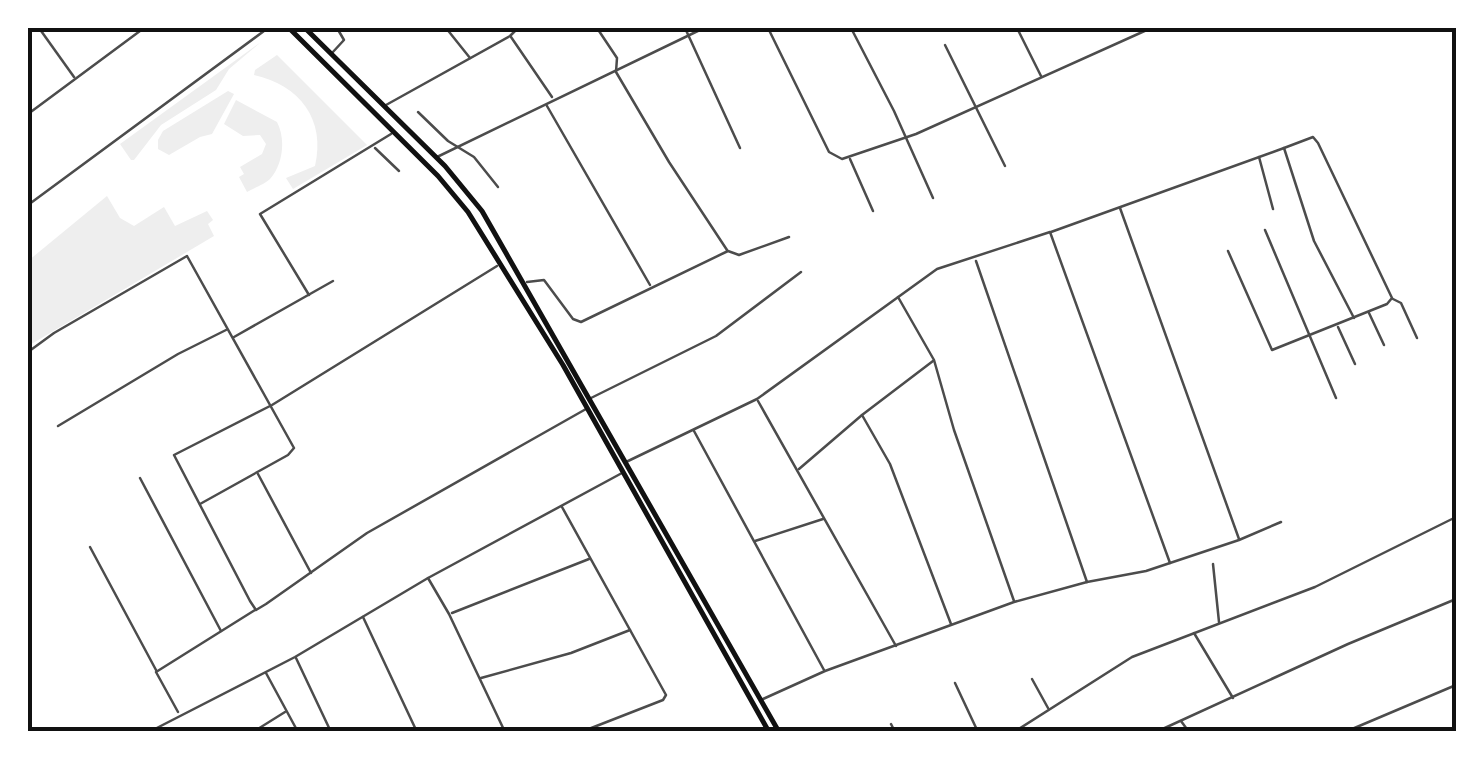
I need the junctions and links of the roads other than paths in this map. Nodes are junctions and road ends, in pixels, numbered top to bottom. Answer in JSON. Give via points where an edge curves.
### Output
{"nodes":[{"id":1,"x":39,"y":28,"type":"edge"},
{"id":2,"x":144,"y":28,"type":"edge"},
{"id":3,"x":268,"y":28,"type":"edge"},
{"id":4,"x":289,"y":28,"type":"edge"},
{"id":5,"x":305,"y":28,"type":"edge"},
{"id":6,"x":337,"y":28,"type":"edge"},
{"id":7,"x":446,"y":28,"type":"edge"},
{"id":8,"x":518,"y":28,"type":"edge"},
{"id":9,"x":596,"y":28,"type":"edge"},
{"id":10,"x":685,"y":28,"type":"edge"},
{"id":11,"x":704,"y":28,"type":"edge"},
{"id":12,"x":768,"y":28,"type":"edge"},
{"id":13,"x":851,"y":28,"type":"edge"},
{"id":14,"x":1017,"y":28,"type":"edge"},
{"id":15,"x":1149,"y":29,"type":"edge"},
{"id":16,"x":690,"y":34,"type":"junction"},
{"id":17,"x":510,"y":36,"type":"junction"},
{"id":18,"x":945,"y":45,"type":"dead end"},
{"id":19,"x":332,"y":54,"type":"junction"},
{"id":20,"x":470,"y":58,"type":"junction"},
{"id":21,"x":616,"y":72,"type":"junction"},
{"id":22,"x":1042,"y":77,"type":"junction"},
{"id":23,"x":74,"y":79,"type":"junction"},
{"id":24,"x":554,"y":99,"type":"junction"},
{"id":25,"x":546,"y":105,"type":"junction"},
{"id":26,"x":384,"y":106,"type":"junction"},
{"id":27,"x":974,"y":106,"type":"junction"},
{"id":28,"x":418,"y":112,"type":"dead end"},
{"id":29,"x":28,"y":114,"type":"edge"},
{"id":30,"x":394,"y":132,"type":"junction"},
{"id":31,"x":906,"y":137,"type":"junction"},
{"id":32,"x":460,"y":146,"type":"junction"},
{"id":33,"x":374,"y":147,"type":"junction"},
{"id":34,"x":740,"y":148,"type":"dead end"},
{"id":35,"x":1284,"y":148,"type":"junction"},
{"id":36,"x":1258,"y":156,"type":"junction"},
{"id":37,"x":436,"y":157,"type":"junction"},
{"id":38,"x":850,"y":158,"type":"junction"},
{"id":39,"x":1005,"y":166,"type":"dead end"},
{"id":40,"x":399,"y":171,"type":"dead end"},
{"id":41,"x":498,"y":187,"type":"dead end"},
{"id":42,"x":933,"y":198,"type":"dead end"},
{"id":43,"x":28,"y":205,"type":"edge"},
{"id":44,"x":1120,"y":207,"type":"junction"},
{"id":45,"x":1273,"y":209,"type":"dead end"},
{"id":46,"x":874,"y":211,"type":"dead end"},
{"id":47,"x":1265,"y":230,"type":"dead end"},
{"id":48,"x":1050,"y":232,"type":"junction"},
{"id":49,"x":788,"y":236,"type":"dead end"},
{"id":50,"x":728,"y":251,"type":"junction"},
{"id":51,"x":1228,"y":251,"type":"dead end"},
{"id":52,"x":975,"y":260,"type":"junction"},
{"id":53,"x":501,"y":263,"type":"junction"},
{"id":54,"x":801,"y":272,"type":"dead end"},
{"id":55,"x":333,"y":281,"type":"dead end"},
{"id":56,"x":524,"y":283,"type":"junction"},
{"id":57,"x":651,"y":287,"type":"junction"},
{"id":58,"x":310,"y":294,"type":"junction"},
{"id":59,"x":898,"y":295,"type":"junction"},
{"id":60,"x":1392,"y":298,"type":"junction"},
{"id":61,"x":1368,"y":312,"type":"junction"},
{"id":62,"x":1354,"y":318,"type":"junction"},
{"id":63,"x":1337,"y":326,"type":"junction"},
{"id":64,"x":228,"y":330,"type":"junction"},
{"id":65,"x":1312,"y":336,"type":"junction"},
{"id":66,"x":232,"y":338,"type":"junction"},
{"id":67,"x":1417,"y":338,"type":"dead end"},
{"id":68,"x":1384,"y":345,"type":"dead end"},
{"id":69,"x":28,"y":352,"type":"edge"},
{"id":70,"x":934,"y":360,"type":"junction"},
{"id":71,"x":1355,"y":364,"type":"dead end"},
{"id":72,"x":590,"y":398,"type":"junction"},
{"id":73,"x":1336,"y":398,"type":"dead end"},
{"id":74,"x":757,"y":399,"type":"junction"},
{"id":75,"x":272,"y":406,"type":"junction"},
{"id":76,"x":587,"y":409,"type":"junction"},
{"id":77,"x":862,"y":415,"type":"junction"},
{"id":78,"x":58,"y":426,"type":"dead end"},
{"id":79,"x":693,"y":429,"type":"junction"},
{"id":80,"x":626,"y":462,"type":"junction"},
{"id":81,"x":797,"y":471,"type":"junction"},
{"id":82,"x":257,"y":473,"type":"junction"},
{"id":83,"x":624,"y":473,"type":"junction"},
{"id":84,"x":140,"y":478,"type":"dead end"},
{"id":85,"x":199,"y":504,"type":"junction"},
{"id":86,"x":562,"y":505,"type":"junction"},
{"id":87,"x":1456,"y":517,"type":"edge"},
{"id":88,"x":824,"y":518,"type":"junction"},
{"id":89,"x":1281,"y":522,"type":"dead end"},
{"id":90,"x":1239,"y":540,"type":"junction"},
{"id":91,"x":672,"y":541,"type":"junction"},
{"id":92,"x":753,"y":541,"type":"junction"},
{"id":93,"x":664,"y":545,"type":"junction"},
{"id":94,"x":90,"y":547,"type":"dead end"},
{"id":95,"x":590,"y":558,"type":"junction"},
{"id":96,"x":1170,"y":564,"type":"junction"},
{"id":97,"x":1213,"y":564,"type":"dead end"},
{"id":98,"x":312,"y":574,"type":"junction"},
{"id":99,"x":428,"y":578,"type":"junction"},
{"id":100,"x":1087,"y":582,"type":"junction"},
{"id":101,"x":1456,"y":599,"type":"edge"},
{"id":102,"x":1014,"y":602,"type":"junction"},
{"id":103,"x":256,"y":610,"type":"junction"},
{"id":104,"x":450,"y":614,"type":"junction"},
{"id":105,"x":362,"y":616,"type":"junction"},
{"id":106,"x":1219,"y":622,"type":"junction"},
{"id":107,"x":951,"y":624,"type":"junction"},
{"id":108,"x":632,"y":629,"type":"junction"},
{"id":109,"x":221,"y":632,"type":"junction"},
{"id":110,"x":1194,"y":632,"type":"junction"},
{"id":111,"x":896,"y":646,"type":"junction"},
{"id":112,"x":295,"y":656,"type":"junction"},
{"id":113,"x":156,"y":672,"type":"junction"},
{"id":114,"x":266,"y":672,"type":"junction"},
{"id":115,"x":825,"y":672,"type":"junction"},
{"id":116,"x":480,"y":678,"type":"junction"},
{"id":117,"x":1032,"y":679,"type":"dead end"},
{"id":118,"x":955,"y":683,"type":"dead end"},
{"id":119,"x":1456,"y":685,"type":"edge"},
{"id":120,"x":1233,"y":698,"type":"junction"},
{"id":121,"x":762,"y":700,"type":"junction"},
{"id":122,"x":287,"y":711,"type":"junction"},
{"id":123,"x":1049,"y":711,"type":"junction"},
{"id":124,"x":180,"y":715,"type":"junction"},
{"id":125,"x":1181,"y":722,"type":"junction"},
{"id":126,"x":891,"y":724,"type":"dead end"},
{"id":127,"x":1027,"y":725,"type":"junction"},
{"id":128,"x":149,"y":732,"type":"edge"},
{"id":129,"x":254,"y":732,"type":"edge"},
{"id":130,"x":298,"y":732,"type":"edge"},
{"id":131,"x":331,"y":732,"type":"edge"},
{"id":132,"x":417,"y":732,"type":"edge"},
{"id":133,"x":505,"y":732,"type":"edge"},
{"id":134,"x":581,"y":732,"type":"edge"},
{"id":135,"x":768,"y":732,"type":"edge"},
{"id":136,"x":779,"y":732,"type":"edge"},
{"id":137,"x":896,"y":732,"type":"edge"},
{"id":138,"x":978,"y":732,"type":"edge"},
{"id":139,"x":1014,"y":732,"type":"edge"},
{"id":140,"x":1030,"y":732,"type":"edge"},
{"id":141,"x":1156,"y":732,"type":"edge"},
{"id":142,"x":1189,"y":732,"type":"edge"},
{"id":143,"x":1345,"y":732,"type":"edge"}],
"edges":[{"from":1,"to":23,"type":"street"},
{"from":2,"to":23,"type":"street"},
{"from":3,"to":43,"type":"street"},
{"from":4,"to":30,"type":"highway"},
{"from":5,"to":19,"type":"highway"},
{"from":6,"to":19,"type":"street","via":[[344,40]]},
{"from":7,"to":20,"type":"street"},
{"from":8,"to":17,"type":"street"},
{"from":9,"to":21,"type":"street","via":[[617,58]]},
{"from":10,"to":16,"type":"street"},
{"from":11,"to":16,"type":"street"},
{"from":12,"to":38,"type":"street","via":[[828,152]]},
{"from":13,"to":31,"type":"street"},
{"from":14,"to":22,"type":"street"},
{"from":15,"to":22,"type":"street"},
{"from":16,"to":21,"type":"street"},
{"from":16,"to":34,"type":"street"},
{"from":17,"to":20,"type":"street"},
{"from":17,"to":24,"type":"street"},
{"from":18,"to":27,"type":"street"},
{"from":19,"to":26,"type":"highway"},
{"from":20,"to":26,"type":"street"},
{"from":21,"to":24,"type":"street"},
{"from":21,"to":50,"type":"street"},
{"from":22,"to":27,"type":"street"},
{"from":23,"to":29,"type":"street"},
{"from":24,"to":25,"type":"street"},
{"from":25,"to":32,"type":"street"},
{"from":25,"to":57,"type":"street"},
{"from":26,"to":37,"type":"highway"},
{"from":27,"to":31,"type":"street"},
{"from":27,"to":39,"type":"street"},
{"from":28,"to":32,"type":"street"},
{"from":30,"to":33,"type":"street"},
{"from":30,"to":53,"type":"highway","via":[[453,192]]},
{"from":31,"to":38,"type":"street"},
{"from":31,"to":42,"type":"street"},
{"from":32,"to":37,"type":"street"},
{"from":32,"to":41,"type":"street"},
{"from":33,"to":40,"type":"street"},
{"from":33,"to":58,"type":"street","via":[[260,214]]},
{"from":35,"to":36,"type":"street"},
{"from":35,"to":60,"type":"street","via":[[1314,137]]},
{"from":35,"to":62,"type":"street","via":[[1314,242]]},
{"from":36,"to":44,"type":"street"},
{"from":36,"to":45,"type":"street"},
{"from":37,"to":56,"type":"highway","via":[[482,211]]},
{"from":38,"to":46,"type":"street"},
{"from":44,"to":48,"type":"street"},
{"from":44,"to":90,"type":"street"},
{"from":47,"to":65,"type":"street"},
{"from":48,"to":52,"type":"street"},
{"from":48,"to":96,"type":"street"},
{"from":49,"to":50,"type":"street","via":[[738,254]]},
{"from":50,"to":57,"type":"street"},
{"from":51,"to":65,"type":"street","via":[[1272,350]]},
{"from":52,"to":59,"type":"street","via":[[938,270]]},
{"from":52,"to":100,"type":"street"},
{"from":53,"to":75,"type":"street"},
{"from":53,"to":76,"type":"highway"},
{"from":54,"to":72,"type":"street","via":[[716,336]]},
{"from":55,"to":58,"type":"street"},
{"from":56,"to":57,"type":"street","via":[[544,280],[580,322]]},
{"from":56,"to":72,"type":"highway"},
{"from":58,"to":66,"type":"street"},
{"from":59,"to":70,"type":"street"},
{"from":59,"to":74,"type":"street"},
{"from":60,"to":61,"type":"street"},
{"from":60,"to":67,"type":"street"},
{"from":61,"to":62,"type":"street"},
{"from":61,"to":68,"type":"street"},
{"from":62,"to":63,"type":"street"},
{"from":63,"to":65,"type":"street"},
{"from":63,"to":71,"type":"street"},
{"from":64,"to":66,"type":"street"},
{"from":64,"to":69,"type":"street","via":[[187,256]]},
{"from":64,"to":78,"type":"street"},
{"from":65,"to":73,"type":"street"},
{"from":66,"to":75,"type":"street"},
{"from":70,"to":77,"type":"street"},
{"from":70,"to":102,"type":"street"},
{"from":72,"to":80,"type":"highway"},
{"from":74,"to":79,"type":"street"},
{"from":74,"to":81,"type":"street"},
{"from":75,"to":82,"type":"street","via":[[294,448]]},
{"from":75,"to":85,"type":"street","via":[[174,456]]},
{"from":76,"to":83,"type":"highway"},
{"from":76,"to":98,"type":"street","via":[[367,533]]},
{"from":77,"to":81,"type":"street"},
{"from":77,"to":107,"type":"street","via":[[890,464]]},
{"from":79,"to":80,"type":"street"},
{"from":79,"to":92,"type":"street"},
{"from":80,"to":91,"type":"highway"},
{"from":81,"to":88,"type":"street"},
{"from":82,"to":85,"type":"street"},
{"from":82,"to":98,"type":"street"},
{"from":83,"to":86,"type":"street"},
{"from":83,"to":93,"type":"highway"},
{"from":84,"to":109,"type":"street"},
{"from":85,"to":103,"type":"street"},
{"from":86,"to":95,"type":"street"},
{"from":86,"to":99,"type":"street"},
{"from":87,"to":106,"type":"street","via":[[1315,587]]},
{"from":88,"to":92,"type":"street"},
{"from":88,"to":111,"type":"street"},
{"from":89,"to":90,"type":"street"},
{"from":90,"to":96,"type":"street"},
{"from":91,"to":93,"type":"highway"},
{"from":91,"to":121,"type":"highway"},
{"from":92,"to":115,"type":"street"},
{"from":93,"to":135,"type":"highway"},
{"from":94,"to":113,"type":"street"},
{"from":95,"to":104,"type":"street"},
{"from":95,"to":108,"type":"street"},
{"from":96,"to":100,"type":"street"},
{"from":97,"to":106,"type":"street"},
{"from":98,"to":103,"type":"street"},
{"from":99,"to":104,"type":"street"},
{"from":99,"to":105,"type":"street"},
{"from":100,"to":102,"type":"street"},
{"from":101,"to":120,"type":"street"},
{"from":102,"to":107,"type":"street"},
{"from":103,"to":109,"type":"street"},
{"from":104,"to":116,"type":"street"},
{"from":105,"to":112,"type":"street"},
{"from":105,"to":132,"type":"street"},
{"from":106,"to":110,"type":"street"},
{"from":107,"to":111,"type":"street"},
{"from":108,"to":116,"type":"street"},
{"from":108,"to":134,"type":"street","via":[[665,698]]},
{"from":109,"to":113,"type":"street"},
{"from":110,"to":120,"type":"street"},
{"from":110,"to":123,"type":"street","via":[[1132,657]]},
{"from":111,"to":115,"type":"street"},
{"from":112,"to":114,"type":"street"},
{"from":112,"to":131,"type":"street"},
{"from":113,"to":124,"type":"street"},
{"from":114,"to":122,"type":"street"},
{"from":114,"to":124,"type":"street"},
{"from":115,"to":121,"type":"street"},
{"from":116,"to":133,"type":"street"},
{"from":117,"to":123,"type":"street"},
{"from":118,"to":138,"type":"street"},
{"from":119,"to":143,"type":"street"},
{"from":120,"to":125,"type":"street"},
{"from":121,"to":136,"type":"highway"},
{"from":122,"to":129,"type":"street"},
{"from":122,"to":130,"type":"street"},
{"from":123,"to":127,"type":"street"},
{"from":124,"to":128,"type":"street"},
{"from":125,"to":141,"type":"street"},
{"from":125,"to":142,"type":"street"},
{"from":126,"to":137,"type":"street"},
{"from":127,"to":139,"type":"street"},
{"from":127,"to":140,"type":"street"}]}
